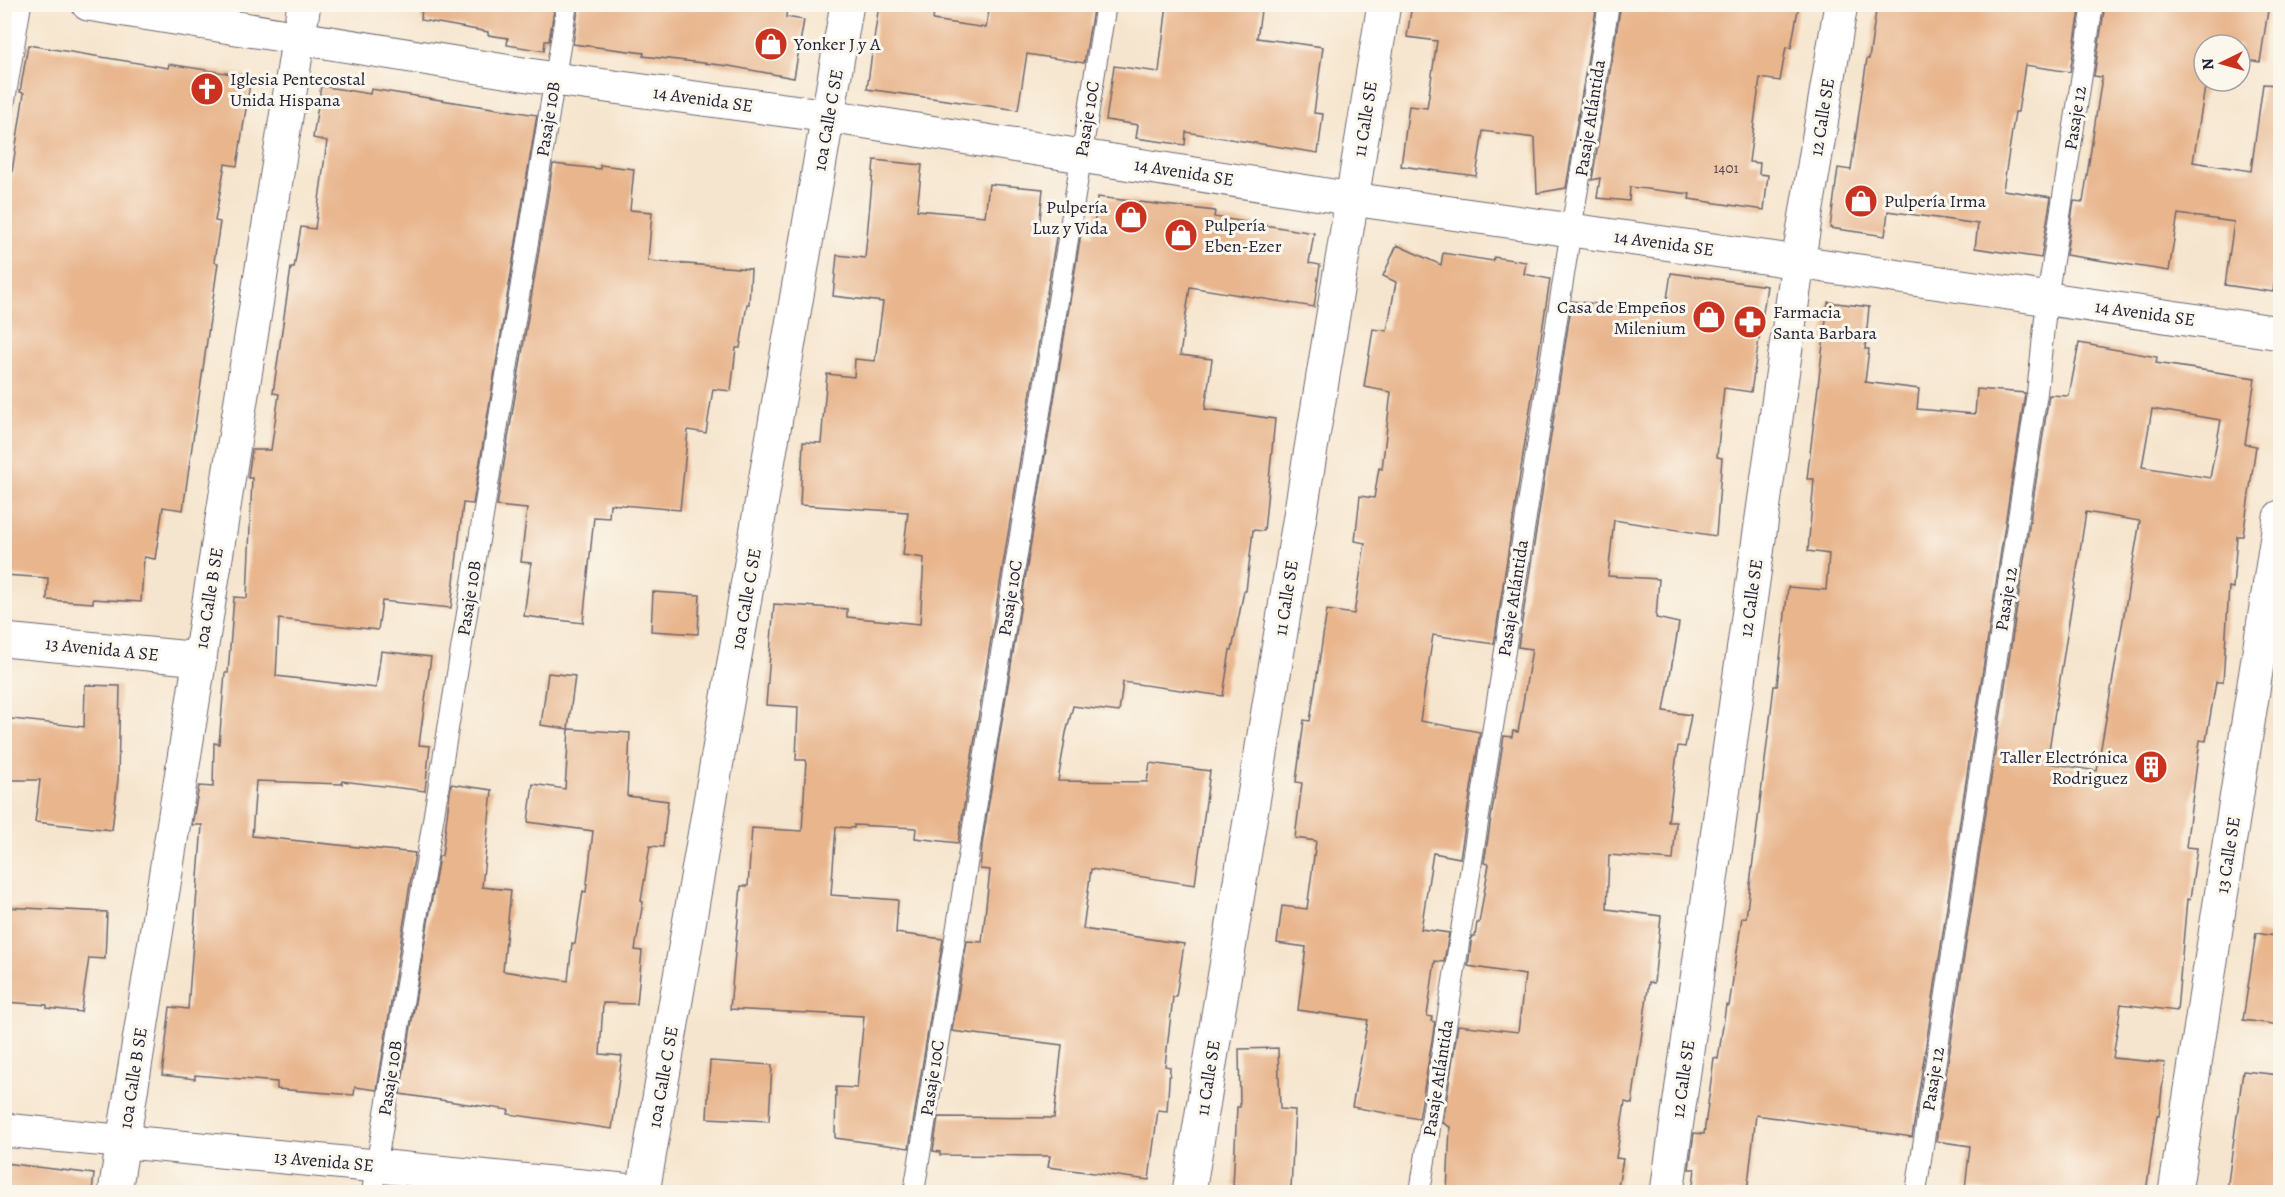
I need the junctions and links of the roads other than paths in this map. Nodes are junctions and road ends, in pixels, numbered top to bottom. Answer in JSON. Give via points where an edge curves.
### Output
{"nodes":[{"id":1,"x":21,"y":4,"type":"edge"},
{"id":2,"x":88,"y":4,"type":"edge"},
{"id":3,"x":304,"y":4,"type":"edge"},
{"id":4,"x":567,"y":4,"type":"edge"},
{"id":5,"x":847,"y":4,"type":"edge"},
{"id":6,"x":1106,"y":4,"type":"edge"},
{"id":7,"x":1384,"y":4,"type":"edge"},
{"id":8,"x":1609,"y":4,"type":"edge"},
{"id":9,"x":1841,"y":4,"type":"edge"},
{"id":10,"x":2093,"y":4,"type":"edge"},
{"id":11,"x":299,"y":39,"type":"junction"},
{"id":12,"x":554,"y":79,"type":"junction"},
{"id":13,"x":4,"y":106,"type":"edge"},
{"id":14,"x":829,"y":116,"type":"junction"},
{"id":15,"x":1081,"y":155,"type":"junction"},
{"id":16,"x":1352,"y":199,"type":"junction"},
{"id":17,"x":1571,"y":230,"type":"junction"},
{"id":18,"x":1798,"y":262,"type":"junction"},
{"id":19,"x":2047,"y":299,"type":"junction"},
{"id":20,"x":2280,"y":333,"type":"edge"},
{"id":21,"x":2280,"y":517,"type":"edge"},
{"id":22,"x":4,"y":640,"type":"edge"},
{"id":23,"x":200,"y":658,"type":"junction"},
{"id":24,"x":4,"y":1130,"type":"edge"},
{"id":25,"x":123,"y":1142,"type":"junction"},
{"id":26,"x":374,"y":1179,"type":"edge"},
{"id":27,"x":115,"y":1192,"type":"edge"},
{"id":28,"x":644,"y":1192,"type":"edge"},
{"id":29,"x":914,"y":1192,"type":"edge"},
{"id":30,"x":1189,"y":1192,"type":"edge"},
{"id":31,"x":1420,"y":1192,"type":"edge"},
{"id":32,"x":1666,"y":1192,"type":"edge"},
{"id":33,"x":1916,"y":1192,"type":"edge"},
{"id":34,"x":2175,"y":1192,"type":"edge"}],
"edges":[{"from":1,"to":13,"type":"lane"},
{"from":2,"to":11,"type":"street","name":"14 Avenida SE"},
{"from":3,"to":11,"type":"street","name":"10a Calle B SE"},
{"from":4,"to":12,"type":"lane","name":"Pasaje 10B"},
{"from":5,"to":14,"type":"street","name":"10a Calle C SE"},
{"from":6,"to":15,"type":"lane","name":"Pasaje 10C"},
{"from":7,"to":16,"type":"street","name":"11 Calle SE"},
{"from":8,"to":17,"type":"lane","name":"Pasaje Atlántida"},
{"from":9,"to":18,"type":"street","name":"12 Calle SE"},
{"from":10,"to":19,"type":"lane","name":"Pasaje 12"},
{"from":11,"to":12,"type":"street","name":"14 Avenida SE"},
{"from":11,"to":23,"type":"street","name":"10a Calle B SE"},
{"from":12,"to":14,"type":"street","name":"14 Avenida SE"},
{"from":12,"to":26,"type":"lane","name":"Pasaje 10B"},
{"from":14,"to":15,"type":"street","name":"14 Avenida SE"},
{"from":14,"to":28,"type":"street","name":"10a Calle C SE"},
{"from":15,"to":16,"type":"street","name":"14 Avenida SE"},
{"from":15,"to":29,"type":"lane","name":"Pasaje 10C"},
{"from":16,"to":17,"type":"street","name":"14 Avenida SE"},
{"from":16,"to":30,"type":"street","name":"11 Calle SE"},
{"from":17,"to":18,"type":"street","name":"14 Avenida SE"},
{"from":17,"to":31,"type":"lane","name":"Pasaje Atlántida"},
{"from":18,"to":19,"type":"street","name":"14 Avenida SE"},
{"from":18,"to":32,"type":"street","name":"12 Calle SE"},
{"from":19,"to":20,"type":"street","name":"14 Avenida SE"},
{"from":19,"to":33,"type":"lane","name":"Pasaje 12","via":[[2037,393]]},
{"from":21,"to":34,"type":"street","name":"13 Calle SE"},
{"from":22,"to":23,"type":"street","name":"13 Avenida A SE"},
{"from":23,"to":25,"type":"street","name":"10a Calle B SE"},
{"from":24,"to":25,"type":"street","name":"13 Avenida SE"},
{"from":25,"to":26,"type":"street","name":"13 Avenida SE"},
{"from":25,"to":27,"type":"street","name":"10a Calle B SE"},
{"from":26,"to":28,"type":"street","name":"13 Avenida SE"}]}
